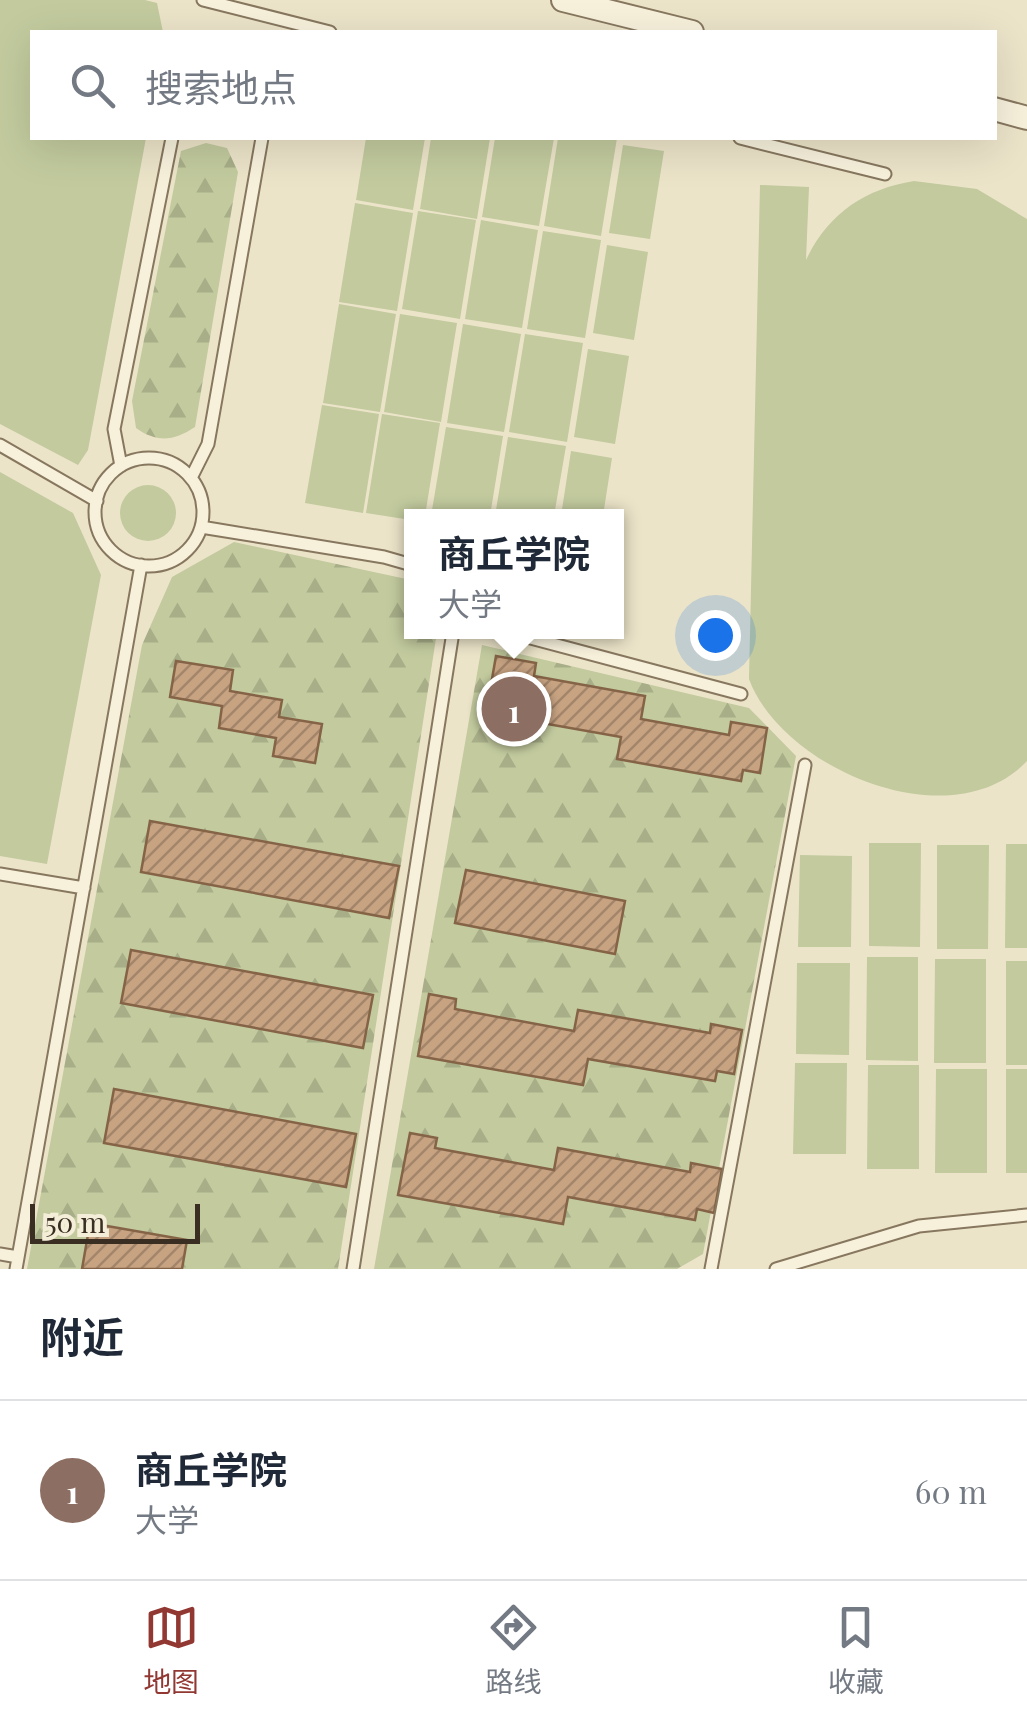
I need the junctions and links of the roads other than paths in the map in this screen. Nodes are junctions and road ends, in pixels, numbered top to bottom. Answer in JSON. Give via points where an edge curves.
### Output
{"nodes":[{"id":1,"x":203,"y":0,"type":"edge"},
{"id":2,"x":564,"y":0,"type":"edge"},
{"id":3,"x":322,"y":30,"type":"edge"},
{"id":4,"x":684,"y":30,"type":"edge"},
{"id":5,"x":997,"y":110,"type":"edge"},
{"id":6,"x":1027,"y":118,"type":"edge"},
{"id":7,"x":172,"y":140,"type":"edge"},
{"id":8,"x":262,"y":140,"type":"edge"},
{"id":9,"x":748,"y":140,"type":"edge"},
{"id":10,"x":885,"y":174,"type":"dead end"},
{"id":11,"x":0,"y":445,"type":"edge"},
{"id":12,"x":121,"y":466,"type":"junction"},
{"id":13,"x":191,"y":478,"type":"junction"},
{"id":14,"x":97,"y":500,"type":"junction"},
{"id":15,"x":201,"y":526,"type":"junction"},
{"id":16,"x":404,"y":563,"type":"edge"},
{"id":17,"x":142,"y":565,"type":"junction"},
{"id":18,"x":452,"y":639,"type":"edge"},
{"id":19,"x":534,"y":639,"type":"edge"},
{"id":20,"x":741,"y":694,"type":"dead end"},
{"id":21,"x":804,"y":766,"type":"dead end"},
{"id":22,"x":0,"y":874,"type":"edge"},
{"id":23,"x":84,"y":888,"type":"junction"},
{"id":24,"x":1027,"y":1215,"type":"edge"},
{"id":25,"x":0,"y":1254,"type":"edge"},
{"id":26,"x":17,"y":1263,"type":"edge"},
{"id":27,"x":353,"y":1269,"type":"edge"},
{"id":28,"x":711,"y":1269,"type":"edge"},
{"id":29,"x":776,"y":1269,"type":"edge"}],
"edges":[{"from":1,"to":3,"type":"lane"},
{"from":2,"to":4,"type":"street"},
{"from":5,"to":6,"type":"street"},
{"from":7,"to":12,"type":"lane","via":[[114,428]]},
{"from":8,"to":13,"type":"lane","via":[[208,444]]},
{"from":9,"to":10,"type":"lane"},
{"from":11,"to":14,"type":"lane"},
{"from":12,"to":13,"type":"lane","via":[[159,459]]},
{"from":12,"to":14,"type":"lane"},
{"from":13,"to":15,"type":"lane","via":[[202,502]]},
{"from":14,"to":17,"type":"lane","via":[[96,522],[108,546]]},
{"from":15,"to":16,"type":"lane"},
{"from":15,"to":17,"type":"lane","via":[[178,557]]},
{"from":17,"to":23,"type":"lane"},
{"from":18,"to":27,"type":"lane"},
{"from":19,"to":20,"type":"lane"},
{"from":21,"to":28,"type":"lane"},
{"from":22,"to":23,"type":"lane"},
{"from":23,"to":26,"type":"lane"},
{"from":24,"to":29,"type":"lane","via":[[920,1226]]},
{"from":25,"to":26,"type":"lane"}]}
